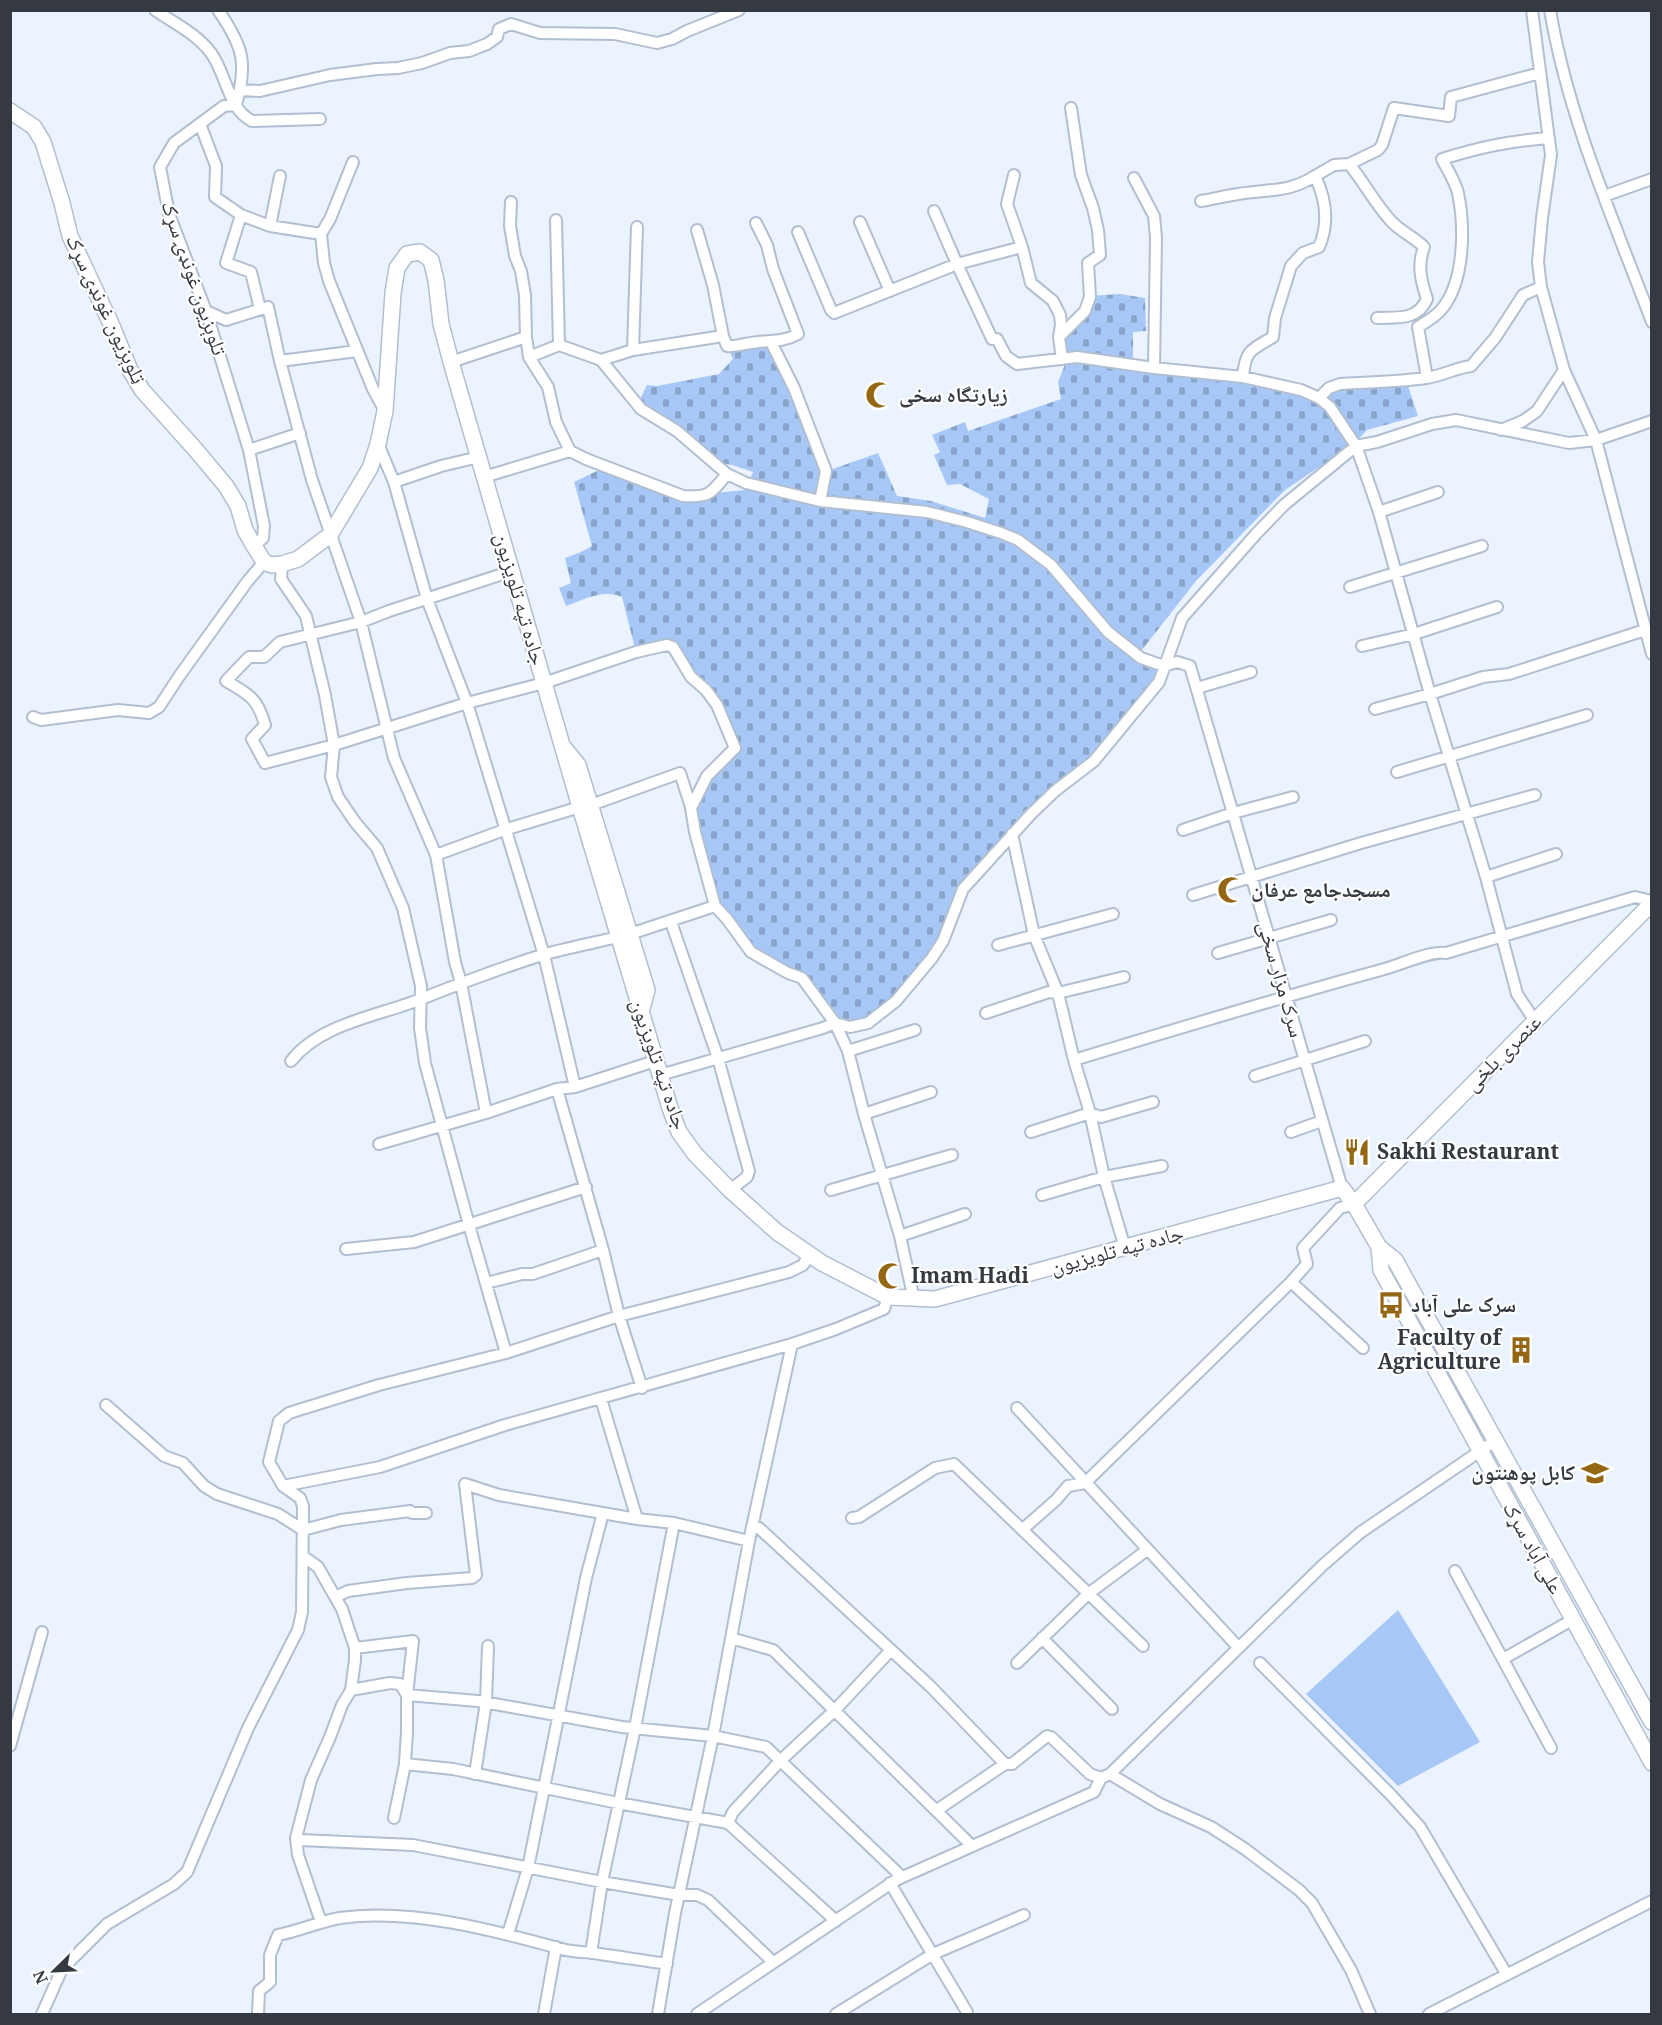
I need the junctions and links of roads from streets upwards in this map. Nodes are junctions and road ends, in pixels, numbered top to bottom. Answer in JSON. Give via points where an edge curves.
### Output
{"nodes":[{"id":1,"x":154,"y":10,"type":"edge"},
{"id":2,"x":218,"y":10,"type":"edge"},
{"id":3,"x":739,"y":10,"type":"edge"},
{"id":4,"x":1532,"y":10,"type":"edge"},
{"id":5,"x":1550,"y":10,"type":"edge"},
{"id":6,"x":1540,"y":73,"type":"junction"},
{"id":7,"x":240,"y":90,"type":"junction"},
{"id":8,"x":236,"y":105,"type":"junction"},
{"id":9,"x":1071,"y":108,"type":"dead end"},
{"id":10,"x":10,"y":111,"type":"edge"},
{"id":11,"x":320,"y":119,"type":"dead end"},
{"id":12,"x":200,"y":124,"type":"junction"},
{"id":13,"x":1549,"y":138,"type":"junction"},
{"id":14,"x":353,"y":162,"type":"dead end"},
{"id":15,"x":1349,"y":164,"type":"junction"},
{"id":16,"x":1014,"y":175,"type":"dead end"},
{"id":17,"x":280,"y":176,"type":"dead end"},
{"id":18,"x":1315,"y":176,"type":"junction"},
{"id":19,"x":1134,"y":178,"type":"dead end"},
{"id":20,"x":1652,"y":179,"type":"edge"},
{"id":21,"x":1604,"y":196,"type":"junction"},
{"id":22,"x":1201,"y":201,"type":"dead end"},
{"id":23,"x":511,"y":202,"type":"dead end"},
{"id":24,"x":934,"y":211,"type":"dead end"},
{"id":25,"x":241,"y":215,"type":"junction"},
{"id":26,"x":556,"y":220,"type":"dead end"},
{"id":27,"x":860,"y":222,"type":"dead end"},
{"id":28,"x":756,"y":223,"type":"dead end"},
{"id":29,"x":270,"y":226,"type":"junction"},
{"id":30,"x":637,"y":227,"type":"dead end"},
{"id":31,"x":697,"y":230,"type":"dead end"},
{"id":32,"x":798,"y":232,"type":"dead end"},
{"id":33,"x":321,"y":234,"type":"junction"},
{"id":34,"x":1022,"y":248,"type":"junction"},
{"id":35,"x":957,"y":264,"type":"junction"},
{"id":36,"x":1541,"y":287,"type":"junction"},
{"id":37,"x":890,"y":291,"type":"junction"},
{"id":38,"x":260,"y":309,"type":"junction"},
{"id":39,"x":206,"y":311,"type":"junction"},
{"id":40,"x":1377,"y":318,"type":"dead end"},
{"id":41,"x":1652,"y":322,"type":"edge"},
{"id":42,"x":723,"y":336,"type":"junction"},
{"id":43,"x":526,"y":337,"type":"junction"},
{"id":44,"x":1059,"y":338,"type":"junction"},
{"id":45,"x":771,"y":342,"type":"junction"},
{"id":46,"x":559,"y":345,"type":"junction"},
{"id":47,"x":633,"y":350,"type":"junction"},
{"id":48,"x":357,"y":351,"type":"junction"},
{"id":49,"x":529,"y":357,"type":"junction"},
{"id":50,"x":1062,"y":359,"type":"junction"},
{"id":51,"x":601,"y":360,"type":"junction"},
{"id":52,"x":279,"y":361,"type":"junction"},
{"id":53,"x":451,"y":362,"type":"junction"},
{"id":54,"x":1154,"y":368,"type":"junction"},
{"id":55,"x":1564,"y":370,"type":"junction"},
{"id":56,"x":1244,"y":377,"type":"junction"},
{"id":57,"x":1427,"y":378,"type":"junction"},
{"id":58,"x":1319,"y":398,"type":"junction"},
{"id":59,"x":385,"y":411,"type":"junction"},
{"id":60,"x":1652,"y":421,"type":"edge"},
{"id":61,"x":1501,"y":430,"type":"junction"},
{"id":62,"x":300,"y":433,"type":"junction"},
{"id":63,"x":1596,"y":440,"type":"junction"},
{"id":64,"x":378,"y":444,"type":"junction"},
{"id":65,"x":1356,"y":446,"type":"junction"},
{"id":66,"x":249,"y":450,"type":"junction"},
{"id":67,"x":570,"y":451,"type":"junction"},
{"id":68,"x":478,"y":457,"type":"junction"},
{"id":69,"x":727,"y":474,"type":"junction"},
{"id":70,"x":484,"y":477,"type":"junction"},
{"id":71,"x":394,"y":482,"type":"junction"},
{"id":72,"x":1438,"y":492,"type":"dead end"},
{"id":73,"x":820,"y":501,"type":"junction"},
{"id":74,"x":1379,"y":512,"type":"junction"},
{"id":75,"x":330,"y":535,"type":"junction"},
{"id":76,"x":254,"y":546,"type":"junction"},
{"id":77,"x":1482,"y":546,"type":"dead end"},
{"id":78,"x":264,"y":562,"type":"junction"},
{"id":79,"x":282,"y":564,"type":"junction"},
{"id":80,"x":512,"y":572,"type":"junction"},
{"id":81,"x":1396,"y":572,"type":"junction"},
{"id":82,"x":1350,"y":586,"type":"dead end"},
{"id":83,"x":427,"y":599,"type":"junction"},
{"id":84,"x":1497,"y":607,"type":"dead end"},
{"id":85,"x":361,"y":622,"type":"junction"},
{"id":86,"x":1647,"y":626,"type":"edge"},
{"id":87,"x":310,"y":634,"type":"junction"},
{"id":88,"x":1413,"y":634,"type":"junction"},
{"id":89,"x":1362,"y":646,"type":"dead end"},
{"id":90,"x":1652,"y":654,"type":"edge"},
{"id":91,"x":1164,"y":666,"type":"junction"},
{"id":92,"x":1251,"y":672,"type":"dead end"},
{"id":93,"x":544,"y":683,"type":"junction"},
{"id":94,"x":1197,"y":688,"type":"junction"},
{"id":95,"x":1431,"y":694,"type":"junction"},
{"id":96,"x":467,"y":704,"type":"junction"},
{"id":97,"x":1375,"y":709,"type":"dead end"},
{"id":98,"x":1587,"y":715,"type":"dead end"},
{"id":99,"x":33,"y":717,"type":"dead end"},
{"id":100,"x":386,"y":728,"type":"junction"},
{"id":101,"x":334,"y":745,"type":"junction"},
{"id":102,"x":1449,"y":756,"type":"junction"},
{"id":103,"x":1397,"y":772,"type":"dead end"},
{"id":104,"x":1534,"y":795,"type":"dead end"},
{"id":105,"x":1293,"y":797,"type":"dead end"},
{"id":106,"x":585,"y":806,"type":"junction"},
{"id":107,"x":691,"y":808,"type":"junction"},
{"id":108,"x":1233,"y":813,"type":"junction"},
{"id":109,"x":1467,"y":813,"type":"junction"},
{"id":110,"x":504,"y":830,"type":"junction"},
{"id":111,"x":1184,"y":830,"type":"dead end"},
{"id":112,"x":1012,"y":834,"type":"junction"},
{"id":113,"x":1556,"y":854,"type":"dead end"},
{"id":114,"x":436,"y":855,"type":"junction"},
{"id":115,"x":1486,"y":877,"type":"junction"},
{"id":116,"x":1251,"y":878,"type":"junction"},
{"id":117,"x":1193,"y":895,"type":"dead end"},
{"id":118,"x":1652,"y":902,"type":"edge"},
{"id":119,"x":715,"y":906,"type":"junction"},
{"id":120,"x":1113,"y":914,"type":"dead end"},
{"id":121,"x":1331,"y":920,"type":"dead end"},
{"id":122,"x":671,"y":922,"type":"junction"},
{"id":123,"x":1034,"y":935,"type":"junction"},
{"id":124,"x":624,"y":936,"type":"junction"},
{"id":125,"x":1502,"y":937,"type":"junction"},
{"id":126,"x":1269,"y":939,"type":"junction"},
{"id":127,"x":998,"y":945,"type":"dead end"},
{"id":128,"x":1218,"y":953,"type":"dead end"},
{"id":129,"x":544,"y":955,"type":"junction"},
{"id":130,"x":1124,"y":977,"type":"dead end"},
{"id":131,"x":461,"y":982,"type":"junction"},
{"id":132,"x":1059,"y":993,"type":"junction"},
{"id":133,"x":1286,"y":996,"type":"junction"},
{"id":134,"x":420,"y":1000,"type":"junction"},
{"id":135,"x":986,"y":1013,"type":"dead end"},
{"id":136,"x":1535,"y":1021,"type":"junction"},
{"id":137,"x":835,"y":1023,"type":"junction"},
{"id":138,"x":915,"y":1030,"type":"dead end"},
{"id":139,"x":1365,"y":1041,"type":"dead end"},
{"id":140,"x":848,"y":1051,"type":"junction"},
{"id":141,"x":718,"y":1058,"type":"junction"},
{"id":142,"x":1074,"y":1060,"type":"junction"},
{"id":143,"x":291,"y":1061,"type":"dead end"},
{"id":144,"x":1305,"y":1062,"type":"junction"},
{"id":145,"x":658,"y":1068,"type":"junction"},
{"id":146,"x":1255,"y":1076,"type":"dead end"},
{"id":147,"x":575,"y":1087,"type":"junction"},
{"id":148,"x":557,"y":1089,"type":"junction"},
{"id":149,"x":931,"y":1092,"type":"dead end"},
{"id":150,"x":1153,"y":1102,"type":"dead end"},
{"id":151,"x":486,"y":1113,"type":"junction"},
{"id":152,"x":1090,"y":1113,"type":"junction"},
{"id":153,"x":864,"y":1114,"type":"junction"},
{"id":154,"x":1322,"y":1121,"type":"junction"},
{"id":155,"x":441,"y":1126,"type":"junction"},
{"id":156,"x":1031,"y":1132,"type":"dead end"},
{"id":157,"x":1291,"y":1132,"type":"dead end"},
{"id":158,"x":379,"y":1144,"type":"dead end"},
{"id":159,"x":952,"y":1155,"type":"dead end"},
{"id":160,"x":1162,"y":1166,"type":"dead end"},
{"id":161,"x":883,"y":1175,"type":"junction"},
{"id":162,"x":1104,"y":1177,"type":"junction"},
{"id":163,"x":586,"y":1187,"type":"junction"},
{"id":164,"x":1342,"y":1188,"type":"junction"},
{"id":165,"x":730,"y":1190,"type":"junction"},
{"id":166,"x":831,"y":1190,"type":"dead end"},
{"id":167,"x":1042,"y":1195,"type":"dead end"},
{"id":168,"x":1354,"y":1204,"type":"junction"},
{"id":169,"x":965,"y":1214,"type":"dead end"},
{"id":170,"x":469,"y":1225,"type":"junction"},
{"id":171,"x":900,"y":1236,"type":"junction"},
{"id":172,"x":1379,"y":1247,"type":"junction"},
{"id":173,"x":1125,"y":1248,"type":"junction"},
{"id":174,"x":346,"y":1249,"type":"dead end"},
{"id":175,"x":603,"y":1250,"type":"junction"},
{"id":176,"x":810,"y":1254,"type":"junction"},
{"id":177,"x":1292,"y":1282,"type":"junction"},
{"id":178,"x":486,"y":1283,"type":"junction"},
{"id":179,"x":888,"y":1297,"type":"junction"},
{"id":180,"x":914,"y":1300,"type":"junction"},
{"id":181,"x":619,"y":1316,"type":"junction"},
{"id":182,"x":792,"y":1344,"type":"junction"},
{"id":183,"x":1363,"y":1348,"type":"dead end"},
{"id":184,"x":506,"y":1353,"type":"junction"},
{"id":185,"x":642,"y":1388,"type":"junction"},
{"id":186,"x":601,"y":1399,"type":"junction"},
{"id":187,"x":106,"y":1405,"type":"dead end"},
{"id":188,"x":1017,"y":1408,"type":"dead end"},
{"id":189,"x":1495,"y":1441,"type":"junction"},
{"id":190,"x":1480,"y":1452,"type":"junction"},
{"id":191,"x":1085,"y":1483,"type":"junction"},
{"id":192,"x":284,"y":1486,"type":"junction"},
{"id":193,"x":426,"y":1513,"type":"dead end"},
{"id":194,"x":603,"y":1513,"type":"junction"},
{"id":195,"x":852,"y":1518,"type":"dead end"},
{"id":196,"x":637,"y":1519,"type":"junction"},
{"id":197,"x":674,"y":1523,"type":"junction"},
{"id":198,"x":753,"y":1527,"type":"junction"},
{"id":199,"x":1023,"y":1529,"type":"junction"},
{"id":200,"x":303,"y":1530,"type":"junction"},
{"id":201,"x":749,"y":1541,"type":"junction"},
{"id":202,"x":1147,"y":1550,"type":"junction"},
{"id":203,"x":303,"y":1556,"type":"junction"},
{"id":204,"x":1455,"y":1571,"type":"dead end"},
{"id":205,"x":1088,"y":1594,"type":"junction"},
{"id":206,"x":335,"y":1598,"type":"junction"},
{"id":207,"x":1572,"y":1620,"type":"junction"},
{"id":208,"x":42,"y":1632,"type":"dead end"},
{"id":209,"x":731,"y":1638,"type":"junction"},
{"id":210,"x":1042,"y":1638,"type":"junction"},
{"id":211,"x":488,"y":1646,"type":"dead end"},
{"id":212,"x":1143,"y":1646,"type":"dead end"},
{"id":213,"x":1238,"y":1647,"type":"junction"},
{"id":214,"x":355,"y":1648,"type":"junction"},
{"id":215,"x":891,"y":1650,"type":"junction"},
{"id":216,"x":1503,"y":1659,"type":"junction"},
{"id":217,"x":1017,"y":1663,"type":"dead end"},
{"id":218,"x":1260,"y":1663,"type":"dead end"},
{"id":219,"x":351,"y":1690,"type":"junction"},
{"id":220,"x":407,"y":1695,"type":"junction"},
{"id":221,"x":486,"y":1702,"type":"junction"},
{"id":222,"x":1112,"y":1709,"type":"dead end"},
{"id":223,"x":835,"y":1710,"type":"junction"},
{"id":224,"x":560,"y":1715,"type":"junction"},
{"id":225,"x":1652,"y":1722,"type":"edge"},
{"id":226,"x":635,"y":1728,"type":"junction"},
{"id":227,"x":713,"y":1736,"type":"junction"},
{"id":228,"x":1645,"y":1736,"type":"edge"},
{"id":229,"x":10,"y":1746,"type":"edge"},
{"id":230,"x":1551,"y":1748,"type":"dead end"},
{"id":231,"x":780,"y":1761,"type":"junction"},
{"id":232,"x":1652,"y":1763,"type":"edge"},
{"id":233,"x":405,"y":1764,"type":"junction"},
{"id":234,"x":1005,"y":1764,"type":"junction"},
{"id":235,"x":476,"y":1774,"type":"junction"},
{"id":236,"x":1105,"y":1776,"type":"junction"},
{"id":237,"x":544,"y":1787,"type":"junction"},
{"id":238,"x":618,"y":1803,"type":"junction"},
{"id":239,"x":937,"y":1810,"type":"junction"},
{"id":240,"x":696,"y":1816,"type":"junction"},
{"id":241,"x":394,"y":1818,"type":"dead end"},
{"id":242,"x":728,"y":1823,"type":"junction"},
{"id":243,"x":296,"y":1838,"type":"junction"},
{"id":244,"x":971,"y":1845,"type":"junction"},
{"id":245,"x":528,"y":1868,"type":"junction"},
{"id":246,"x":901,"y":1876,"type":"junction"},
{"id":247,"x":602,"y":1882,"type":"junction"},
{"id":248,"x":890,"y":1883,"type":"junction"},
{"id":249,"x":679,"y":1895,"type":"junction"},
{"id":250,"x":1652,"y":1901,"type":"edge"},
{"id":251,"x":1024,"y":1915,"type":"dead end"},
{"id":252,"x":836,"y":1921,"type":"junction"},
{"id":253,"x":321,"y":1922,"type":"junction"},
{"id":254,"x":508,"y":1934,"type":"junction"},
{"id":255,"x":556,"y":1947,"type":"junction"},
{"id":256,"x":591,"y":1953,"type":"junction"},
{"id":257,"x":933,"y":1954,"type":"junction"},
{"id":258,"x":773,"y":1962,"type":"junction"},
{"id":259,"x":667,"y":1964,"type":"junction"},
{"id":260,"x":1507,"y":1975,"type":"junction"},
{"id":261,"x":968,"y":2012,"type":"dead end"},
{"id":262,"x":42,"y":2014,"type":"edge"},
{"id":263,"x":258,"y":2014,"type":"edge"},
{"id":264,"x":544,"y":2014,"type":"edge"},
{"id":265,"x":658,"y":2014,"type":"edge"},
{"id":266,"x":697,"y":2014,"type":"edge"},
{"id":267,"x":836,"y":2014,"type":"edge"},
{"id":268,"x":1370,"y":2014,"type":"edge"},
{"id":269,"x":1430,"y":2014,"type":"edge"}],
"edges":[{"from":1,"to":8,"type":"street","via":[[206,46]]},
{"from":2,"to":7,"type":"street","via":[[241,49]]},
{"from":3,"to":7,"type":"street","via":[[657,43],[615,34],[540,33],[511,24],[499,29],[497,37],[487,44],[422,63],[330,75],[260,91]]},
{"from":4,"to":6,"type":"street"},
{"from":5,"to":21,"type":"street","via":[[1569,95]]},
{"from":6,"to":13,"type":"street"},
{"from":6,"to":15,"type":"street","via":[[1451,97],[1449,116],[1394,108],[1378,150]]},
{"from":7,"to":8,"type":"street"},
{"from":8,"to":11,"type":"street","via":[[252,121]]},
{"from":8,"to":12,"type":"street","name":"تلوېزيون غونډۍ سړک","via":[[224,106]]},
{"from":9,"to":44,"type":"street","via":[[1100,255],[1088,263],[1090,297],[1085,311]]},
{"from":10,"to":76,"type":"street","name":"ټلوېزيون غونډۍ سړک","via":[[34,127],[43,142],[70,236],[130,370],[142,390],[226,486]]},
{"from":12,"to":25,"type":"street","via":[[216,166],[215,197]]},
{"from":12,"to":39,"type":"street","name":"تلوېزيون غونډۍ سړک","via":[[174,143],[160,167],[169,214]]},
{"from":13,"to":36,"type":"street","via":[[1550,171],[1538,262]]},
{"from":13,"to":57,"type":"street","via":[[1484,146],[1442,159],[1457,191],[1460,264],[1451,295],[1440,312],[1418,327]]},
{"from":14,"to":33,"type":"street"},
{"from":15,"to":18,"type":"street","via":[[1334,165]]},
{"from":15,"to":40,"type":"street","via":[[1389,219],[1424,247],[1420,280],[1427,299],[1422,310],[1408,317]]},
{"from":16,"to":34,"type":"street","via":[[1007,204]]},
{"from":17,"to":29,"type":"street"},
{"from":18,"to":22,"type":"street","via":[[1286,189]]},
{"from":18,"to":56,"type":"street","via":[[1325,205],[1324,236],[1318,247],[1304,253],[1292,266],[1273,337],[1249,351]]},
{"from":19,"to":54,"type":"street","via":[[1154,216]]},
{"from":20,"to":21,"type":"street"},
{"from":21,"to":41,"type":"street"},
{"from":23,"to":43,"type":"street","via":[[514,256],[525,295]]},
{"from":24,"to":35,"type":"street"},
{"from":25,"to":29,"type":"street"},
{"from":25,"to":38,"type":"street","via":[[226,263],[251,272]]},
{"from":26,"to":46,"type":"street"},
{"from":27,"to":37,"type":"street"},
{"from":28,"to":45,"type":"street","via":[[798,334]]},
{"from":29,"to":33,"type":"street"},
{"from":30,"to":47,"type":"street"},
{"from":31,"to":42,"type":"street"},
{"from":32,"to":37,"type":"street","via":[[834,313]]},
{"from":33,"to":48,"type":"street","via":[[329,281]]},
{"from":34,"to":35,"type":"street"},
{"from":34,"to":44,"type":"street","via":[[1031,283],[1053,301],[1060,315]]},
{"from":35,"to":37,"type":"street"},
{"from":35,"to":50,"type":"street","via":[[992,339],[997,339],[1006,356],[1017,364]]},
{"from":36,"to":55,"type":"street"},
{"from":36,"to":57,"type":"street","via":[[1523,295],[1471,366]]},
{"from":38,"to":39,"type":"street","via":[[226,320]]},
{"from":38,"to":52,"type":"street","via":[[268,307]]},
{"from":39,"to":66,"type":"street","name":"تلوېزيون غونډۍ سړک"},
{"from":42,"to":45,"type":"street","via":[[727,346],[733,347]]},
{"from":42,"to":47,"type":"street"},
{"from":43,"to":49,"type":"street"},
{"from":43,"to":53,"type":"street"},
{"from":44,"to":50,"type":"street"},
{"from":45,"to":73,"type":"street","via":[[794,388],[826,471]]},
{"from":46,"to":49,"type":"street"},
{"from":46,"to":51,"type":"street"},
{"from":47,"to":51,"type":"street"},
{"from":48,"to":52,"type":"street"},
{"from":48,"to":59,"type":"street"},
{"from":49,"to":67,"type":"street","via":[[548,387],[556,422]]},
{"from":50,"to":54,"type":"street","via":[[1077,357]]},
{"from":51,"to":69,"type":"street","via":[[641,410],[677,431]]},
{"from":52,"to":62,"type":"street"},
{"from":53,"to":59,"type":"street","name":"جاده تپه تلویزیون","via":[[431,260],[420,252],[407,254],[397,268],[393,293]]},
{"from":53,"to":68,"type":"street","name":"جاده تپه تلویزیون"},
{"from":54,"to":56,"type":"street"},
{"from":55,"to":61,"type":"street","via":[[1537,411]]},
{"from":55,"to":63,"type":"street"},
{"from":56,"to":58,"type":"street"},
{"from":57,"to":58,"type":"street","via":[[1340,384]]},
{"from":58,"to":65,"type":"street","via":[[1330,407]]},
{"from":59,"to":64,"type":"street"},
{"from":60,"to":63,"type":"street"},
{"from":61,"to":63,"type":"street","via":[[1569,443]]},
{"from":61,"to":65,"type":"street","via":[[1456,420]]},
{"from":62,"to":66,"type":"street"},
{"from":62,"to":75,"type":"street"},
{"from":63,"to":86,"type":"street"},
{"from":64,"to":71,"type":"street"},
{"from":64,"to":75,"type":"street","via":[[370,468]]},
{"from":65,"to":74,"type":"street"},
{"from":65,"to":91,"type":"street","via":[[1284,506],[1182,618]]},
{"from":66,"to":76,"type":"street","name":"تلوېزيون غونډۍ سړک","via":[[264,526],[263,538]]},
{"from":67,"to":69,"type":"street","via":[[683,496],[710,494]]},
{"from":67,"to":70,"type":"street"},
{"from":68,"to":70,"type":"street","name":"جاده تپه تلویزیون"},
{"from":68,"to":71,"type":"street"},
{"from":69,"to":73,"type":"street","via":[[746,483]]},
{"from":70,"to":80,"type":"street","name":"جاده تپه تلویزیون"},
{"from":71,"to":83,"type":"street"},
{"from":72,"to":74,"type":"street"},
{"from":73,"to":91,"type":"street","via":[[927,512],[1017,540],[1051,565],[1108,632],[1141,657]]},
{"from":74,"to":81,"type":"street"},
{"from":75,"to":79,"type":"street","via":[[298,559]]},
{"from":75,"to":85,"type":"street"},
{"from":76,"to":78,"type":"street","name":"ټلوېزيون غونډۍ سړک"},
{"from":77,"to":81,"type":"street"},
{"from":78,"to":79,"type":"street"},
{"from":78,"to":99,"type":"street","via":[[159,707],[148,713],[118,710],[42,720]]},
{"from":79,"to":87,"type":"street","via":[[281,579],[306,616]]},
{"from":80,"to":83,"type":"street"},
{"from":80,"to":93,"type":"street","name":"جاده تپه تلویزیون"},
{"from":81,"to":82,"type":"street"},
{"from":81,"to":88,"type":"street"},
{"from":83,"to":85,"type":"street"},
{"from":83,"to":96,"type":"street"},
{"from":84,"to":88,"type":"street"},
{"from":85,"to":87,"type":"street"},
{"from":85,"to":100,"type":"street"},
{"from":86,"to":90,"type":"street"},
{"from":86,"to":95,"type":"street","via":[[1509,674],[1483,677]]},
{"from":87,"to":101,"type":"street"},
{"from":87,"to":101,"type":"street","via":[[280,642],[264,657],[249,657],[226,681],[250,695],[262,714],[265,725],[252,739],[265,763]]},
{"from":88,"to":89,"type":"street"},
{"from":88,"to":95,"type":"street"},
{"from":91,"to":94,"type":"street","name":"سرک مزار سخی","via":[[1177,662],[1190,666]]},
{"from":91,"to":112,"type":"street","via":[[1159,682],[1094,761],[1055,791]]},
{"from":92,"to":94,"type":"street"},
{"from":93,"to":96,"type":"street"},
{"from":93,"to":106,"type":"street","name":"جاده تپه تلویزیون","via":[[562,744],[578,765]]},
{"from":93,"to":107,"type":"street","via":[[636,652],[673,647],[691,677],[717,705],[735,748],[707,777]]},
{"from":94,"to":108,"type":"street","name":"سرک مزار سخی"},
{"from":95,"to":97,"type":"street"},
{"from":95,"to":102,"type":"street"},
{"from":96,"to":100,"type":"street"},
{"from":96,"to":110,"type":"street"},
{"from":98,"to":102,"type":"street"},
{"from":100,"to":101,"type":"street"},
{"from":100,"to":114,"type":"street","via":[[394,758]]},
{"from":101,"to":134,"type":"street","via":[[331,777],[338,796],[377,848],[403,908],[421,986]]},
{"from":102,"to":103,"type":"street"},
{"from":102,"to":109,"type":"street"},
{"from":104,"to":109,"type":"street"},
{"from":105,"to":108,"type":"street"},
{"from":106,"to":107,"type":"street","via":[[680,773]]},
{"from":106,"to":110,"type":"street"},
{"from":106,"to":124,"type":"street","name":"جاده تپه تلویزیون"},
{"from":107,"to":119,"type":"street"},
{"from":108,"to":111,"type":"street"},
{"from":108,"to":116,"type":"street","name":"سرک مزار سخی"},
{"from":109,"to":115,"type":"street"},
{"from":109,"to":116,"type":"street"},
{"from":110,"to":114,"type":"street"},
{"from":110,"to":129,"type":"street"},
{"from":112,"to":123,"type":"street"},
{"from":112,"to":137,"type":"street","via":[[963,890],[943,941],[896,1001],[868,1023],[850,1027]]},
{"from":113,"to":115,"type":"street"},
{"from":114,"to":131,"type":"street"},
{"from":115,"to":125,"type":"street"},
{"from":116,"to":117,"type":"street"},
{"from":116,"to":126,"type":"street","name":"سرک مزار سخی"},
{"from":118,"to":125,"type":"street","via":[[1635,897]]},
{"from":118,"to":136,"type":"street","name":"عنصری بلخی"},
{"from":119,"to":122,"type":"street"},
{"from":119,"to":137,"type":"street","via":[[751,952],[802,978]]},
{"from":120,"to":123,"type":"street"},
{"from":121,"to":126,"type":"street"},
{"from":122,"to":124,"type":"street"},
{"from":122,"to":141,"type":"street"},
{"from":123,"to":127,"type":"street"},
{"from":123,"to":132,"type":"street"},
{"from":124,"to":129,"type":"street"},
{"from":124,"to":145,"type":"street","name":"جاده تپه تلویزیون","via":[[647,990],[641,1012]]},
{"from":125,"to":133,"type":"street","via":[[1438,951]]},
{"from":125,"to":136,"type":"street","via":[[1517,994]]},
{"from":126,"to":128,"type":"street"},
{"from":126,"to":133,"type":"street","name":"سرک مزار سخی"},
{"from":129,"to":131,"type":"street"},
{"from":129,"to":147,"type":"street"},
{"from":130,"to":132,"type":"street"},
{"from":131,"to":134,"type":"street"},
{"from":131,"to":151,"type":"street"},
{"from":132,"to":135,"type":"street","via":[[1049,992]]},
{"from":132,"to":142,"type":"street"},
{"from":133,"to":142,"type":"street"},
{"from":133,"to":144,"type":"street","name":"سرک مزار سخی"},
{"from":134,"to":143,"type":"street","via":[[328,1032],[299,1050]]},
{"from":134,"to":155,"type":"street","via":[[425,1064]]},
{"from":136,"to":168,"type":"street","name":"عنصری بلخی"},
{"from":137,"to":140,"type":"street"},
{"from":137,"to":141,"type":"street"},
{"from":138,"to":140,"type":"street"},
{"from":139,"to":144,"type":"street"},
{"from":140,"to":153,"type":"street"},
{"from":141,"to":145,"type":"street"},
{"from":141,"to":165,"type":"street","via":[[749,1171]]},
{"from":142,"to":152,"type":"street"},
{"from":144,"to":146,"type":"street"},
{"from":144,"to":154,"type":"street","name":"سرک مزار سخی"},
{"from":145,"to":147,"type":"street"},
{"from":145,"to":165,"type":"street","name":"جاده تپه تلویزیون","via":[[680,1132],[695,1154]]},
{"from":147,"to":148,"type":"street"},
{"from":148,"to":151,"type":"street"},
{"from":148,"to":163,"type":"street"},
{"from":149,"to":153,"type":"street"},
{"from":150,"to":152,"type":"street","via":[[1101,1117]]},
{"from":151,"to":155,"type":"street"},
{"from":152,"to":156,"type":"street"},
{"from":152,"to":162,"type":"street"},
{"from":153,"to":161,"type":"street"},
{"from":154,"to":157,"type":"street"},
{"from":154,"to":164,"type":"street","name":"سرک مزار سخی"},
{"from":155,"to":158,"type":"street"},
{"from":155,"to":170,"type":"street"},
{"from":159,"to":161,"type":"street"},
{"from":160,"to":162,"type":"street"},
{"from":161,"to":166,"type":"street"},
{"from":161,"to":171,"type":"street"},
{"from":162,"to":167,"type":"street"},
{"from":162,"to":173,"type":"street"},
{"from":163,"to":170,"type":"street"},
{"from":163,"to":175,"type":"street"},
{"from":164,"to":168,"type":"street","name":"علی آباد سړک"},
{"from":164,"to":173,"type":"street","name":"جاده تپه تلویزیون"},
{"from":165,"to":176,"type":"street","name":"جاده تپه تلویزیون","via":[[777,1232]]},
{"from":168,"to":172,"type":"street","name":"علی آباد سړک"},
{"from":168,"to":177,"type":"street","via":[[1340,1208],[1302,1248],[1307,1264]]},
{"from":169,"to":171,"type":"street"},
{"from":170,"to":174,"type":"street","via":[[414,1242]]},
{"from":170,"to":178,"type":"street"},
{"from":171,"to":180,"type":"street"},
{"from":172,"to":189,"type":"street","via":[[1395,1260]]},
{"from":172,"to":190,"type":"street","name":"علی آباد سړک","via":[[1381,1270]]},
{"from":173,"to":180,"type":"street","name":"جاده تپه تلویزیون","via":[[935,1299]]},
{"from":175,"to":178,"type":"street","via":[[533,1274]]},
{"from":175,"to":181,"type":"street"},
{"from":176,"to":179,"type":"street","name":"جاده تپه تلویزیون"},
{"from":176,"to":181,"type":"street","via":[[803,1265],[789,1272]]},
{"from":177,"to":183,"type":"street"},
{"from":177,"to":191,"type":"street"},
{"from":178,"to":184,"type":"street"},
{"from":179,"to":180,"type":"street","name":"جاده تپه تلویزیون"},
{"from":179,"to":182,"type":"street","via":[[884,1309]]},
{"from":181,"to":184,"type":"street"},
{"from":181,"to":185,"type":"street"},
{"from":182,"to":185,"type":"street"},
{"from":182,"to":198,"type":"street"},
{"from":184,"to":192,"type":"street","via":[[380,1384],[290,1413],[279,1421],[269,1462]]},
{"from":185,"to":186,"type":"street"},
{"from":186,"to":192,"type":"street","via":[[505,1425],[380,1467]]},
{"from":186,"to":196,"type":"street"},
{"from":187,"to":200,"type":"street","via":[[164,1456],[183,1463],[204,1486],[278,1515]]},
{"from":188,"to":191,"type":"street"},
{"from":189,"to":190,"type":"street"},
{"from":189,"to":225,"type":"street"},
{"from":190,"to":207,"type":"street","name":"علی آباد سړک"},
{"from":190,"to":213,"type":"street","via":[[1361,1532]]},
{"from":191,"to":199,"type":"street","via":[[1068,1486]]},
{"from":191,"to":202,"type":"street"},
{"from":192,"to":200,"type":"street","via":[[300,1498]]},
{"from":193,"to":200,"type":"street","via":[[410,1511],[341,1520]]},
{"from":194,"to":196,"type":"street"},
{"from":194,"to":206,"type":"street","via":[[499,1495],[465,1484],[476,1575],[348,1592]]},
{"from":194,"to":224,"type":"street","via":[[586,1578]]},
{"from":195,"to":199,"type":"street","via":[[934,1468],[954,1464]]},
{"from":196,"to":197,"type":"street"},
{"from":197,"to":201,"type":"street"},
{"from":197,"to":226,"type":"street"},
{"from":198,"to":201,"type":"street"},
{"from":198,"to":215,"type":"street","via":[[759,1528]]},
{"from":199,"to":205,"type":"street"},
{"from":200,"to":203,"type":"street"},
{"from":201,"to":209,"type":"street"},
{"from":202,"to":205,"type":"street"},
{"from":202,"to":213,"type":"street"},
{"from":203,"to":206,"type":"street","via":[[318,1567]]},
{"from":203,"to":262,"type":"street","via":[[298,1630],[248,1728],[187,1872],[99,1931],[62,1968]]},
{"from":204,"to":216,"type":"street"},
{"from":205,"to":210,"type":"street"},
{"from":205,"to":212,"type":"street"},
{"from":206,"to":214,"type":"street"},
{"from":207,"to":216,"type":"street"},
{"from":207,"to":228,"type":"street","name":"علی آباد سړک"},
{"from":208,"to":229,"type":"street"},
{"from":209,"to":223,"type":"street","via":[[773,1650]]},
{"from":209,"to":227,"type":"street"},
{"from":210,"to":217,"type":"street"},
{"from":210,"to":222,"type":"street"},
{"from":211,"to":221,"type":"street"},
{"from":213,"to":236,"type":"street"},
{"from":214,"to":219,"type":"street"},
{"from":214,"to":220,"type":"street","via":[[413,1641]]},
{"from":215,"to":223,"type":"street"},
{"from":215,"to":234,"type":"street"},
{"from":216,"to":230,"type":"street"},
{"from":218,"to":260,"type":"street","via":[[1420,1827]]},
{"from":219,"to":220,"type":"street","via":[[390,1683],[400,1684]]},
{"from":219,"to":243,"type":"street","via":[[311,1780]]},
{"from":220,"to":221,"type":"street"},
{"from":220,"to":233,"type":"street"},
{"from":221,"to":224,"type":"street"},
{"from":221,"to":235,"type":"street"},
{"from":223,"to":231,"type":"street"},
{"from":223,"to":239,"type":"street"},
{"from":224,"to":226,"type":"street"},
{"from":224,"to":237,"type":"street"},
{"from":226,"to":227,"type":"street"},
{"from":226,"to":238,"type":"street"},
{"from":227,"to":231,"type":"street","via":[[765,1747]]},
{"from":227,"to":240,"type":"street"},
{"from":228,"to":232,"type":"street","name":"علی آباد سړک"},
{"from":231,"to":242,"type":"street","via":[[733,1812]]},
{"from":231,"to":246,"type":"street"},
{"from":233,"to":235,"type":"street"},
{"from":233,"to":241,"type":"street"},
{"from":234,"to":236,"type":"street","via":[[1012,1764],[1047,1736],[1090,1774]]},
{"from":234,"to":239,"type":"street"},
{"from":235,"to":237,"type":"street"},
{"from":236,"to":244,"type":"street","via":[[1094,1792]]},
{"from":236,"to":268,"type":"street","via":[[1212,1827],[1299,1890],[1312,1903],[1351,1970]]},
{"from":237,"to":238,"type":"street"},
{"from":237,"to":245,"type":"street"},
{"from":238,"to":240,"type":"street"},
{"from":238,"to":247,"type":"street"},
{"from":239,"to":244,"type":"street"},
{"from":240,"to":242,"type":"street"},
{"from":240,"to":249,"type":"street"},
{"from":242,"to":252,"type":"street"},
{"from":243,"to":245,"type":"street","via":[[413,1845]]},
{"from":243,"to":253,"type":"street","via":[[298,1856]]},
{"from":244,"to":246,"type":"street"},
{"from":245,"to":247,"type":"street"},
{"from":245,"to":254,"type":"street"},
{"from":246,"to":248,"type":"street"},
{"from":247,"to":249,"type":"street"},
{"from":247,"to":256,"type":"street"},
{"from":248,"to":252,"type":"street"},
{"from":248,"to":257,"type":"street"},
{"from":249,"to":258,"type":"street","via":[[697,1895],[708,1900]]},
{"from":249,"to":259,"type":"street"},
{"from":250,"to":260,"type":"street"},
{"from":251,"to":257,"type":"street"},
{"from":252,"to":258,"type":"street"},
{"from":253,"to":254,"type":"street","via":[[410,1917]]},
{"from":253,"to":263,"type":"street","via":[[278,1935],[270,1955],[270,1982],[259,1991]]},
{"from":254,"to":255,"type":"street"},
{"from":255,"to":256,"type":"street"},
{"from":255,"to":264,"type":"street"},
{"from":256,"to":259,"type":"street"},
{"from":257,"to":261,"type":"street"},
{"from":257,"to":267,"type":"street"},
{"from":258,"to":266,"type":"street"},
{"from":259,"to":265,"type":"street"},
{"from":260,"to":269,"type":"street"}]}
